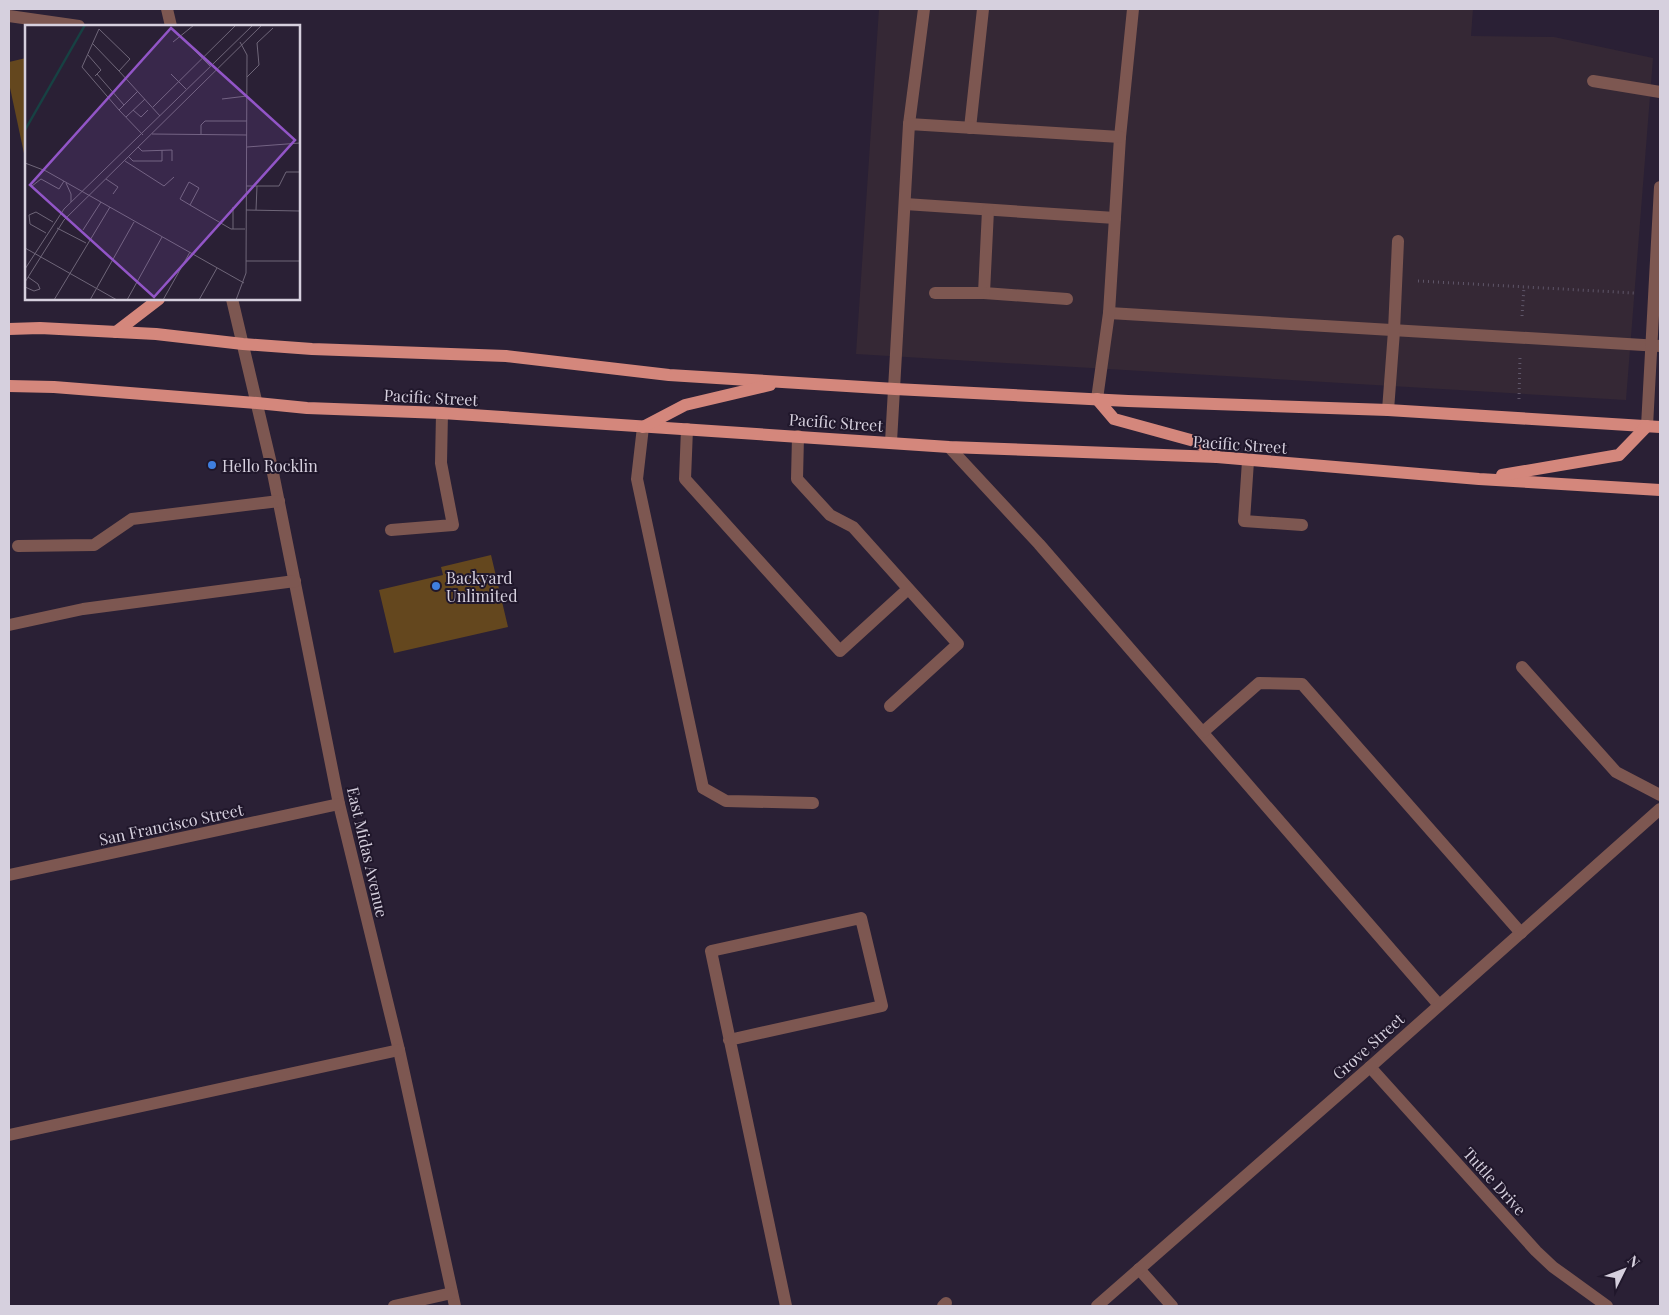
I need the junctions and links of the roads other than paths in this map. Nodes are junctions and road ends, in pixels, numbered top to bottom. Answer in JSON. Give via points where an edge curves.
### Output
{"nodes":[{"id":1,"x":166,"y":9,"type":"edge"},
{"id":2,"x":924,"y":9,"type":"edge"},
{"id":3,"x":983,"y":9,"type":"edge"},
{"id":4,"x":1133,"y":9,"type":"edge"},
{"id":5,"x":9,"y":16,"type":"edge"},
{"id":6,"x":72,"y":25,"type":"edge"},
{"id":7,"x":171,"y":25,"type":"edge"},
{"id":8,"x":1593,"y":81,"type":"dead end"},
{"id":9,"x":1660,"y":92,"type":"edge"},
{"id":10,"x":909,"y":124,"type":"junction"},
{"id":11,"x":970,"y":128,"type":"junction"},
{"id":12,"x":1120,"y":137,"type":"junction"},
{"id":13,"x":1660,"y":187,"type":"edge"},
{"id":14,"x":905,"y":204,"type":"junction"},
{"id":15,"x":988,"y":210,"type":"junction"},
{"id":16,"x":1115,"y":218,"type":"junction"},
{"id":17,"x":1398,"y":241,"type":"dead end"},
{"id":18,"x":935,"y":293,"type":"dead end"},
{"id":19,"x":984,"y":293,"type":"junction"},
{"id":20,"x":1067,"y":299,"type":"dead end"},
{"id":21,"x":158,"y":300,"type":"edge"},
{"id":22,"x":232,"y":300,"type":"edge"},
{"id":23,"x":1109,"y":313,"type":"junction"},
{"id":24,"x":9,"y":329,"type":"edge"},
{"id":25,"x":1394,"y":331,"type":"junction"},
{"id":26,"x":116,"y":332,"type":"junction"},
{"id":27,"x":243,"y":344,"type":"junction"},
{"id":28,"x":1656,"y":346,"type":"edge"},
{"id":29,"x":783,"y":382,"type":"junction"},
{"id":30,"x":9,"y":386,"type":"edge"},
{"id":31,"x":895,"y":389,"type":"junction"},
{"id":32,"x":1097,"y":399,"type":"junction"},
{"id":33,"x":257,"y":403,"type":"junction"},
{"id":34,"x":1388,"y":410,"type":"junction"},
{"id":35,"x":442,"y":413,"type":"junction"},
{"id":36,"x":1647,"y":426,"type":"junction"},
{"id":37,"x":643,"y":427,"type":"junction"},
{"id":38,"x":1660,"y":427,"type":"edge"},
{"id":39,"x":688,"y":429,"type":"junction"},
{"id":40,"x":798,"y":436,"type":"junction"},
{"id":41,"x":891,"y":442,"type":"junction"},
{"id":42,"x":949,"y":447,"type":"junction"},
{"id":43,"x":1217,"y":457,"type":"junction"},
{"id":44,"x":1248,"y":461,"type":"junction"},
{"id":45,"x":1479,"y":479,"type":"junction"},
{"id":46,"x":1660,"y":490,"type":"edge"},
{"id":47,"x":279,"y":501,"type":"junction"},
{"id":48,"x":1302,"y":525,"type":"dead end"},
{"id":49,"x":391,"y":530,"type":"dead end"},
{"id":50,"x":18,"y":546,"type":"dead end"},
{"id":51,"x":295,"y":581,"type":"junction"},
{"id":52,"x":908,"y":589,"type":"junction"},
{"id":53,"x":9,"y":625,"type":"edge"},
{"id":54,"x":1522,"y":667,"type":"dead end"},
{"id":55,"x":890,"y":706,"type":"dead end"},
{"id":56,"x":1203,"y":732,"type":"junction"},
{"id":57,"x":1660,"y":795,"type":"edge"},
{"id":58,"x":813,"y":803,"type":"dead end"},
{"id":59,"x":339,"y":804,"type":"junction"},
{"id":60,"x":1660,"y":809,"type":"edge"},
{"id":61,"x":9,"y":875,"type":"edge"},
{"id":62,"x":1521,"y":933,"type":"junction"},
{"id":63,"x":1439,"y":1005,"type":"junction"},
{"id":64,"x":729,"y":1040,"type":"junction"},
{"id":65,"x":399,"y":1050,"type":"junction"},
{"id":66,"x":1370,"y":1067,"type":"junction"},
{"id":67,"x":9,"y":1134,"type":"edge"},
{"id":68,"x":1140,"y":1270,"type":"junction"},
{"id":69,"x":452,"y":1293,"type":"junction"},
{"id":70,"x":394,"y":1306,"type":"edge"},
{"id":71,"x":455,"y":1306,"type":"edge"},
{"id":72,"x":786,"y":1306,"type":"edge"},
{"id":73,"x":1097,"y":1306,"type":"edge"},
{"id":74,"x":1172,"y":1306,"type":"edge"},
{"id":75,"x":1607,"y":1306,"type":"edge"}],
"edges":[{"from":1,"to":7,"type":"street"},
{"from":2,"to":10,"type":"street"},
{"from":3,"to":11,"type":"street"},
{"from":4,"to":12,"type":"street"},
{"from":5,"to":6,"type":"street"},
{"from":8,"to":9,"type":"street"},
{"from":10,"to":11,"type":"street"},
{"from":10,"to":14,"type":"street"},
{"from":11,"to":12,"type":"street"},
{"from":12,"to":16,"type":"street"},
{"from":13,"to":28,"type":"street","via":[[1654,294]]},
{"from":14,"to":15,"type":"street"},
{"from":14,"to":31,"type":"street"},
{"from":15,"to":16,"type":"street"},
{"from":15,"to":19,"type":"street"},
{"from":16,"to":23,"type":"street"},
{"from":17,"to":25,"type":"street"},
{"from":18,"to":19,"type":"street"},
{"from":19,"to":20,"type":"street"},
{"from":21,"to":26,"type":"main road"},
{"from":22,"to":27,"type":"street","name":"East Midas Avenue"},
{"from":23,"to":25,"type":"street"},
{"from":23,"to":32,"type":"street"},
{"from":24,"to":26,"type":"main road"},
{"from":25,"to":28,"type":"street"},
{"from":25,"to":34,"type":"street"},
{"from":26,"to":27,"type":"main road"},
{"from":27,"to":29,"type":"main road","via":[[506,356],[669,375]]},
{"from":27,"to":33,"type":"street","name":"East Midas Avenue"},
{"from":28,"to":36,"type":"street"},
{"from":29,"to":31,"type":"main road"},
{"from":29,"to":37,"type":"main road","via":[[685,406]]},
{"from":30,"to":33,"type":"main road","name":"Pacific Street"},
{"from":31,"to":32,"type":"main road"},
{"from":31,"to":41,"type":"street"},
{"from":32,"to":34,"type":"main road"},
{"from":32,"to":43,"type":"main road","via":[[1114,419],[1198,442]]},
{"from":33,"to":35,"type":"main road","name":"Pacific Street"},
{"from":33,"to":47,"type":"street","name":"East Midas Avenue"},
{"from":34,"to":36,"type":"main road"},
{"from":35,"to":37,"type":"main road","name":"Pacific Street"},
{"from":35,"to":49,"type":"street","via":[[441,463],[453,525]]},
{"from":36,"to":38,"type":"main road"},
{"from":36,"to":45,"type":"main road","via":[[1619,455]]},
{"from":37,"to":39,"type":"main road","name":"Pacific Street"},
{"from":37,"to":58,"type":"street","via":[[637,479],[703,788],[726,801]]},
{"from":39,"to":40,"type":"main road","name":"Pacific Street"},
{"from":39,"to":52,"type":"street","via":[[685,479],[840,650]]},
{"from":40,"to":41,"type":"main road","name":"Pacific Street"},
{"from":40,"to":52,"type":"street","via":[[797,479],[830,515],[853,527]]},
{"from":41,"to":42,"type":"main road","name":"Pacific Street"},
{"from":42,"to":43,"type":"main road","name":"Pacific Street"},
{"from":42,"to":56,"type":"street","via":[[1039,544]]},
{"from":43,"to":44,"type":"main road","name":"Pacific Street"},
{"from":44,"to":45,"type":"main road","name":"Pacific Street"},
{"from":44,"to":48,"type":"street","via":[[1244,521]]},
{"from":45,"to":46,"type":"main road","name":"Pacific Street"},
{"from":47,"to":50,"type":"street","via":[[132,519],[94,545]]},
{"from":47,"to":51,"type":"street","name":"East Midas Avenue"},
{"from":51,"to":53,"type":"street","via":[[83,608]]},
{"from":51,"to":59,"type":"street","name":"East Midas Avenue"},
{"from":52,"to":55,"type":"street","via":[[958,644]]},
{"from":54,"to":57,"type":"street","via":[[1616,772]]},
{"from":56,"to":62,"type":"street","via":[[1259,683],[1302,684]]},
{"from":56,"to":63,"type":"street"},
{"from":59,"to":61,"type":"street","name":"San Francisco Street"},
{"from":59,"to":65,"type":"street","name":"East Midas Avenue"},
{"from":60,"to":62,"type":"street","name":"Grove Street"},
{"from":62,"to":63,"type":"street","name":"Grove Street"},
{"from":63,"to":66,"type":"street","name":"Grove Street"},
{"from":64,"to":64,"type":"street","via":[[711,951],[862,918],[882,1006]]},
{"from":64,"to":72,"type":"street"},
{"from":65,"to":67,"type":"street"},
{"from":65,"to":69,"type":"street","name":"East Midas Avenue"},
{"from":66,"to":68,"type":"street","name":"Grove Street"},
{"from":66,"to":75,"type":"street","name":"Tuttle Drive","via":[[1536,1251]]},
{"from":68,"to":73,"type":"street","name":"Grove Street"},
{"from":68,"to":74,"type":"street"},
{"from":69,"to":70,"type":"street"},
{"from":69,"to":71,"type":"street","name":"East Midas Avenue"}]}
